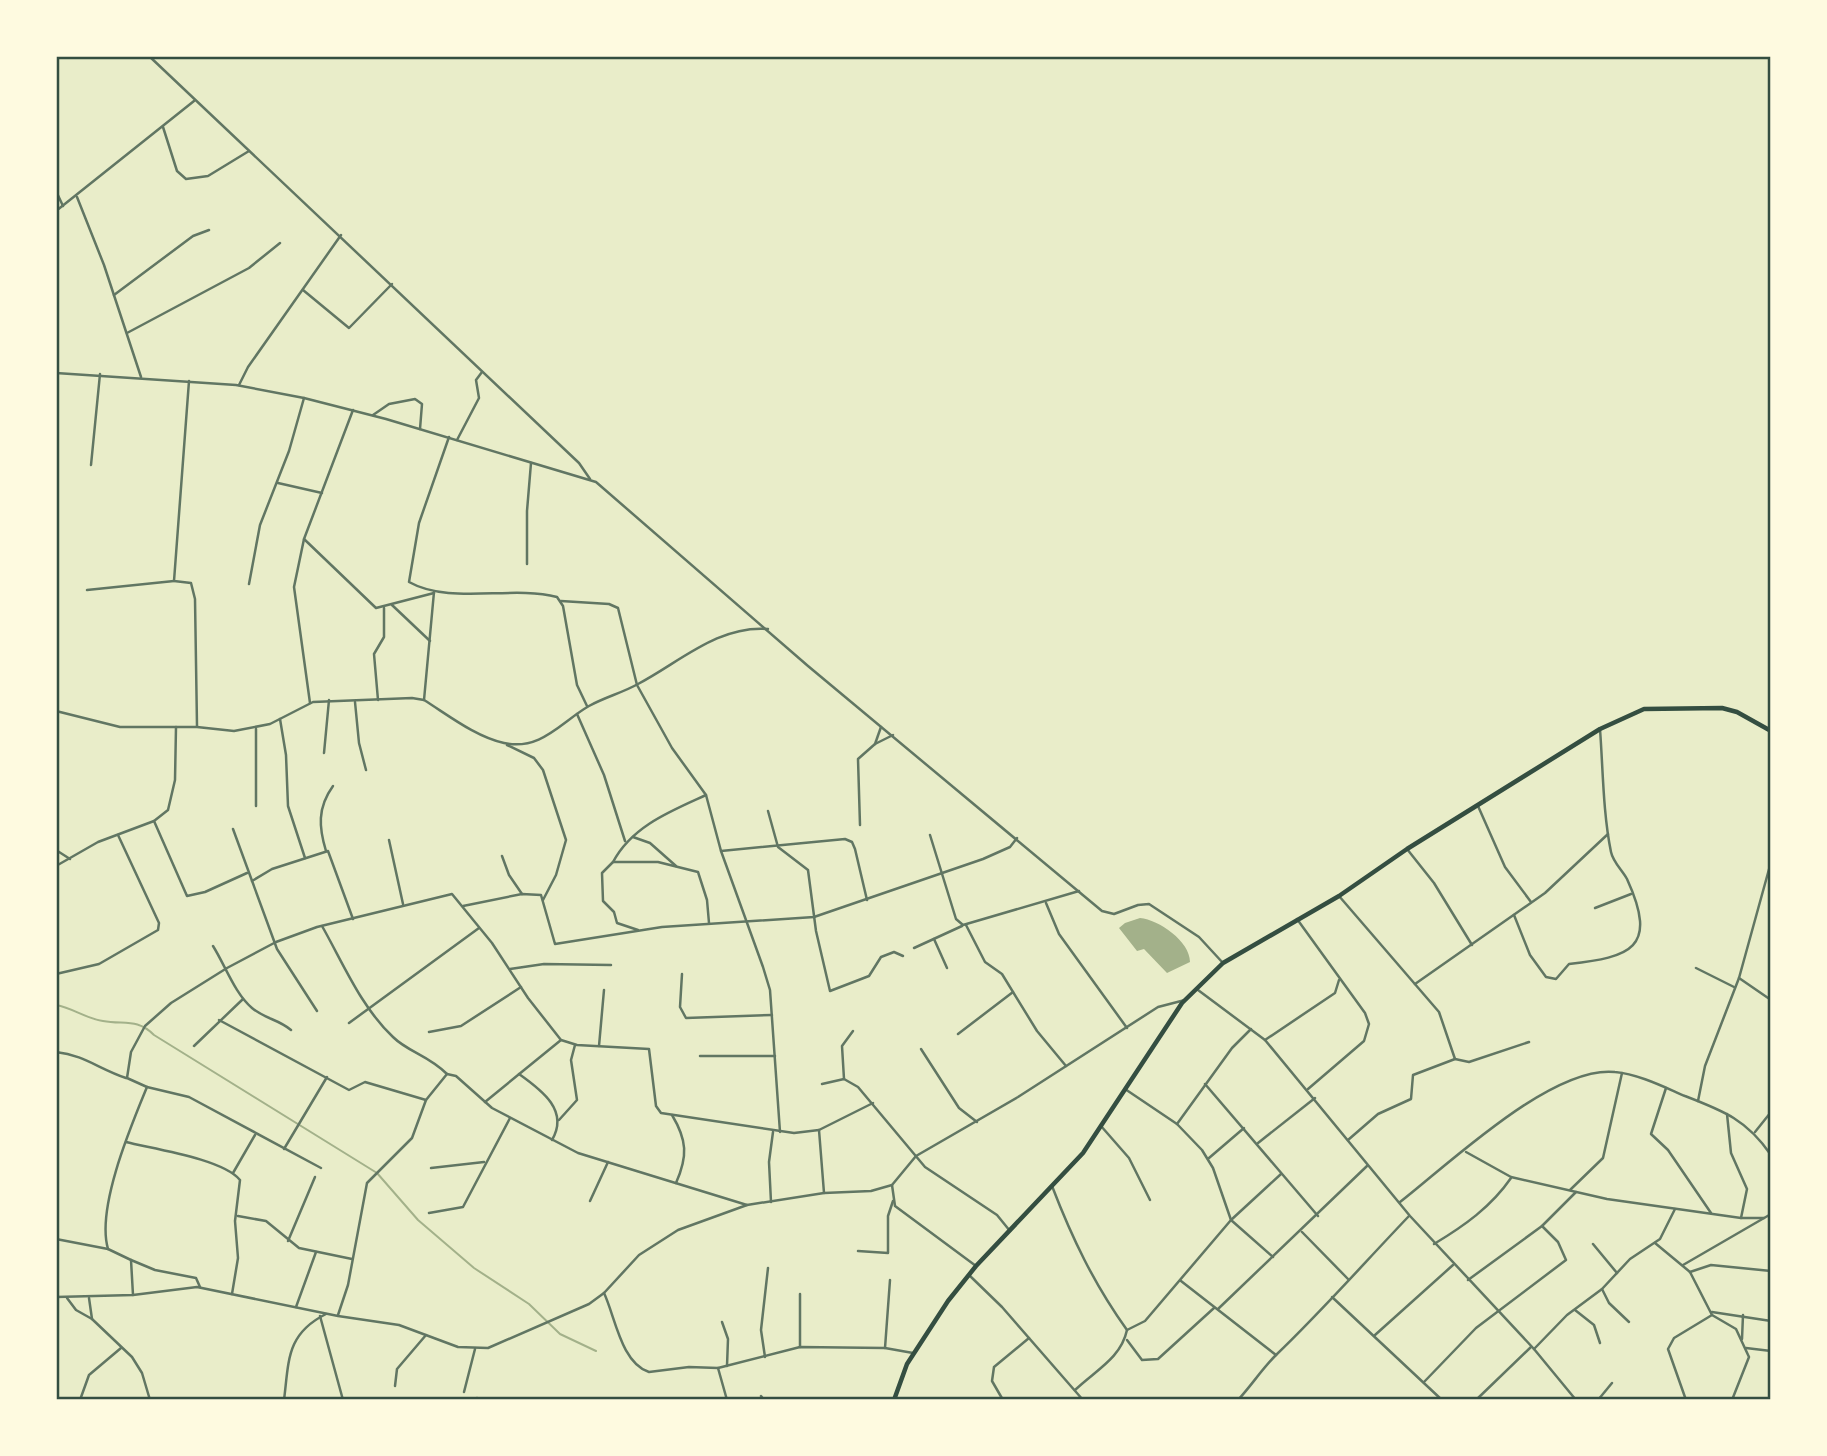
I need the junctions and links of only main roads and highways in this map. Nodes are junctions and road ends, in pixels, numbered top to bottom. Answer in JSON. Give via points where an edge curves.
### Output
{"nodes":[{"id":1,"x":1771,"y":731,"type":"edge"},
{"id":2,"x":894,"y":1400,"type":"edge"}],
"edges":[{"from":1,"to":2,"type":"main road","via":[[1737,712],[1705,706],[1644,709],[1600,729],[1339,896],[1223,963],[1185,1000],[1083,1153],[969,1275],[913,1353]]}]}
